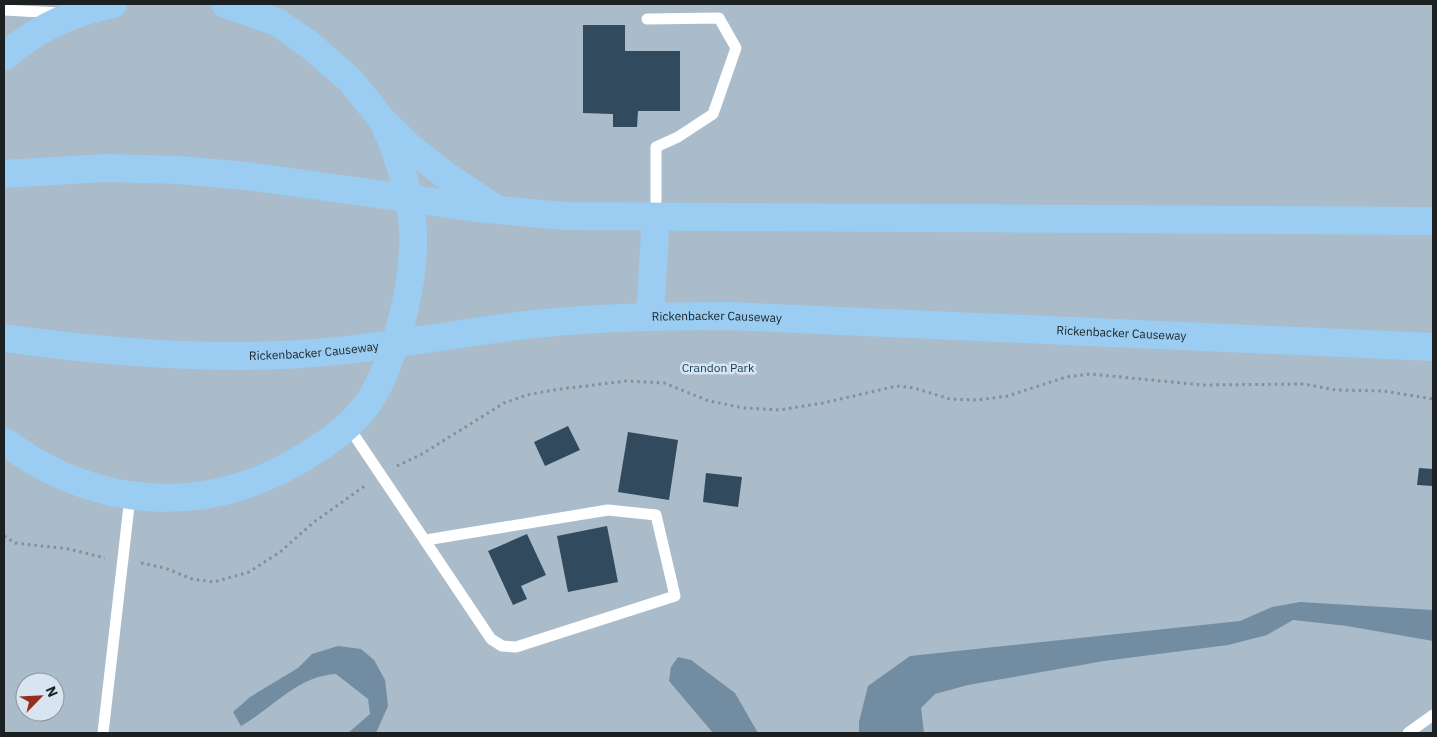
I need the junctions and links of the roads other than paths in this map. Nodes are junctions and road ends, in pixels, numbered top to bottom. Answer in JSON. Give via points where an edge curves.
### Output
{"nodes":[{"id":1,"x":113,"y":4,"type":"edge"},
{"id":2,"x":225,"y":4,"type":"edge"},
{"id":3,"x":4,"y":10,"type":"edge"},
{"id":4,"x":75,"y":14,"type":"junction"},
{"id":5,"x":648,"y":19,"type":"dead end"},
{"id":6,"x":4,"y":57,"type":"edge"},
{"id":7,"x":384,"y":121,"type":"junction"},
{"id":8,"x":4,"y":174,"type":"edge"},
{"id":9,"x":370,"y":193,"type":"junction"},
{"id":10,"x":410,"y":198,"type":"junction"},
{"id":11,"x":496,"y":209,"type":"junction"},
{"id":12,"x":656,"y":218,"type":"junction"},
{"id":13,"x":1433,"y":221,"type":"edge"},
{"id":14,"x":412,"y":266,"type":"junction"},
{"id":15,"x":650,"y":316,"type":"junction"},
{"id":16,"x":4,"y":338,"type":"edge"},
{"id":17,"x":394,"y":345,"type":"junction"},
{"id":18,"x":1433,"y":346,"type":"edge"},
{"id":19,"x":347,"y":425,"type":"junction"},
{"id":20,"x":4,"y":441,"type":"edge"},
{"id":21,"x":130,"y":496,"type":"junction"},
{"id":22,"x":426,"y":540,"type":"junction"},
{"id":23,"x":1433,"y":716,"type":"edge"},
{"id":24,"x":103,"y":733,"type":"edge"},
{"id":25,"x":1408,"y":733,"type":"edge"}],
"edges":[{"from":1,"to":4,"type":"main road"},
{"from":2,"to":7,"type":"main road","via":[[277,22],[310,45],[350,80]]},
{"from":3,"to":4,"type":"lane"},
{"from":4,"to":6,"type":"main road","via":[[45,28]]},
{"from":5,"to":12,"type":"lane","via":[[719,18],[736,48],[714,114],[656,147]]},
{"from":7,"to":10,"type":"main road"},
{"from":7,"to":11,"type":"main road","via":[[410,147]]},
{"from":8,"to":9,"type":"main road","via":[[106,168],[178,170]]},
{"from":9,"to":10,"type":"main road"},
{"from":9,"to":14,"type":"main road","via":[[398,225]]},
{"from":10,"to":11,"type":"main road"},
{"from":10,"to":14,"type":"main road","via":[[414,237]]},
{"from":11,"to":12,"type":"main road","via":[[564,216]]},
{"from":12,"to":13,"type":"main road"},
{"from":12,"to":15,"type":"main road"},
{"from":14,"to":17,"type":"main road","via":[[407,303]]},
{"from":15,"to":17,"type":"main road","name":"Rickenbacker Causeway","via":[[545,323]]},
{"from":15,"to":18,"type":"main road","name":"Rickenbacker Causeway","via":[[740,316]]},
{"from":16,"to":17,"type":"main road","name":"Rickenbacker Causeway","via":[[110,352],[212,356],[301,354]]},
{"from":17,"to":19,"type":"main road","via":[[375,392]]},
{"from":19,"to":21,"type":"main road","via":[[294,463],[248,484],[181,498]]},
{"from":19,"to":22,"type":"lane"},
{"from":20,"to":21,"type":"main road","via":[[30,460],[66,478]]},
{"from":21,"to":24,"type":"lane"},
{"from":22,"to":22,"type":"lane","via":[[491,640],[502,646],[516,647],[674,596],[656,515],[608,510]]},
{"from":23,"to":25,"type":"lane"}]}
